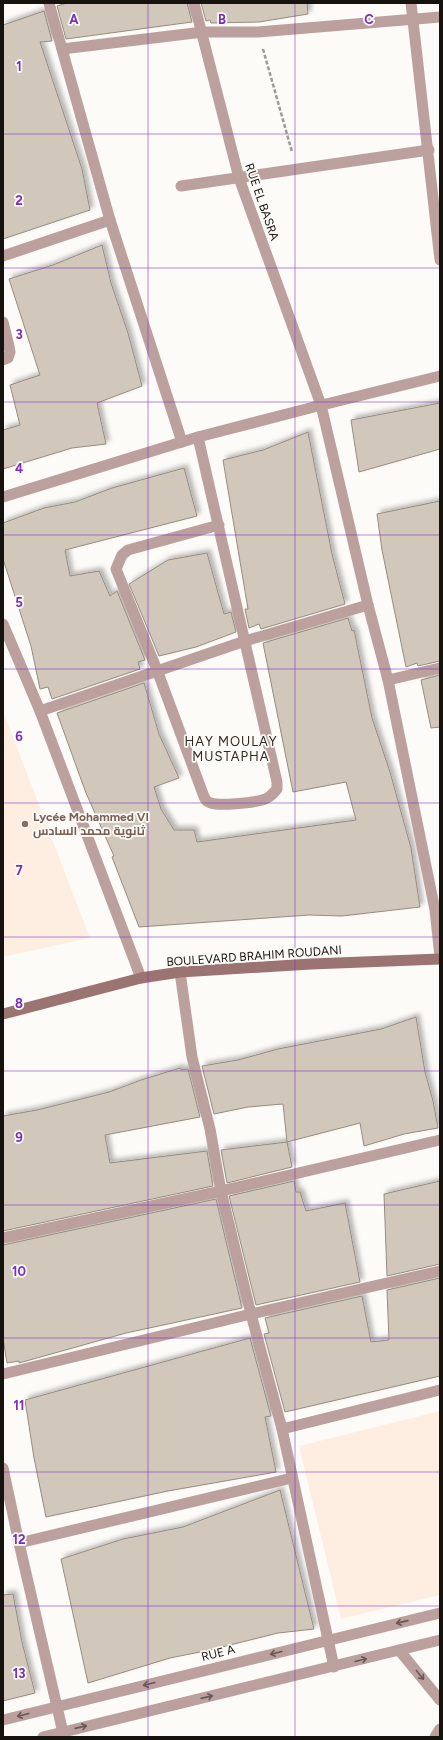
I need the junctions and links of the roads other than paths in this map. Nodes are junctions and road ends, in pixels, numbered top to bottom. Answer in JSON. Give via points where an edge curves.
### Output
{"nodes":[{"id":1,"x":49,"y":3,"type":"edge"},
{"id":2,"x":194,"y":3,"type":"edge"},
{"id":3,"x":411,"y":3,"type":"edge"},
{"id":4,"x":440,"y":18,"type":"edge"},
{"id":5,"x":413,"y":19,"type":"junction"},
{"id":6,"x":203,"y":32,"type":"junction"},
{"id":7,"x":62,"y":49,"type":"junction"},
{"id":8,"x":429,"y":150,"type":"junction"},
{"id":9,"x":239,"y":178,"type":"junction"},
{"id":10,"x":182,"y":186,"type":"dead end"},
{"id":11,"x":110,"y":220,"type":"junction"},
{"id":12,"x":3,"y":256,"type":"edge"},
{"id":13,"x":440,"y":260,"type":"edge"},
{"id":14,"x":3,"y":322,"type":"edge"},
{"id":15,"x":3,"y":360,"type":"edge"},
{"id":16,"x":440,"y":376,"type":"edge"},
{"id":17,"x":321,"y":405,"type":"junction"},
{"id":18,"x":198,"y":437,"type":"junction"},
{"id":19,"x":182,"y":442,"type":"junction"},
{"id":20,"x":3,"y":497,"type":"edge"},
{"id":21,"x":219,"y":525,"type":"junction"},
{"id":22,"x":368,"y":605,"type":"junction"},
{"id":23,"x":3,"y":624,"type":"edge"},
{"id":24,"x":245,"y":641,"type":"junction"},
{"id":25,"x":440,"y":668,"type":"edge"},
{"id":26,"x":157,"y":670,"type":"junction"},
{"id":27,"x":388,"y":680,"type":"junction"},
{"id":28,"x":40,"y":711,"type":"junction"},
{"id":29,"x":440,"y":958,"type":"edge"},
{"id":30,"x":180,"y":972,"type":"junction"},
{"id":31,"x":141,"y":978,"type":"junction"},
{"id":32,"x":3,"y":1014,"type":"edge"},
{"id":33,"x":440,"y":1140,"type":"edge"},
{"id":34,"x":221,"y":1191,"type":"junction"},
{"id":35,"x":3,"y":1238,"type":"edge"},
{"id":36,"x":440,"y":1271,"type":"edge"},
{"id":37,"x":251,"y":1314,"type":"junction"},
{"id":38,"x":3,"y":1374,"type":"edge"},
{"id":39,"x":440,"y":1390,"type":"edge"},
{"id":40,"x":282,"y":1429,"type":"junction"},
{"id":41,"x":3,"y":1468,"type":"edge"},
{"id":42,"x":292,"y":1478,"type":"junction"},
{"id":43,"x":19,"y":1543,"type":"junction"},
{"id":44,"x":440,"y":1613,"type":"edge"},
{"id":45,"x":327,"y":1640,"type":"junction"},
{"id":46,"x":440,"y":1640,"type":"edge"},
{"id":47,"x":399,"y":1650,"type":"junction"},
{"id":48,"x":334,"y":1667,"type":"junction"},
{"id":49,"x":440,"y":1700,"type":"edge"},
{"id":50,"x":58,"y":1706,"type":"junction"},
{"id":51,"x":3,"y":1720,"type":"edge"},
{"id":52,"x":440,"y":1729,"type":"edge"},
{"id":53,"x":63,"y":1734,"type":"edge"},
{"id":54,"x":43,"y":1737,"type":"edge"},
{"id":55,"x":435,"y":1737,"type":"edge"}],
"edges":[{"from":1,"to":7,"type":"street"},
{"from":2,"to":6,"type":"street","name":"RUE EL BASRA"},
{"from":3,"to":5,"type":"street"},
{"from":4,"to":5,"type":"street"},
{"from":5,"to":6,"type":"street","via":[[258,32]]},
{"from":5,"to":8,"type":"street"},
{"from":6,"to":7,"type":"street"},
{"from":6,"to":9,"type":"street","name":"RUE EL BASRA"},
{"from":7,"to":11,"type":"street"},
{"from":8,"to":9,"type":"street"},
{"from":8,"to":13,"type":"street"},
{"from":9,"to":10,"type":"street"},
{"from":9,"to":17,"type":"street","name":"RUE EL BASRA"},
{"from":11,"to":12,"type":"street"},
{"from":11,"to":19,"type":"street"},
{"from":14,"to":15,"type":"street","via":[[10,352],[8,358]]},
{"from":16,"to":17,"type":"street"},
{"from":17,"to":18,"type":"street"},
{"from":17,"to":22,"type":"street","name":"RUE EL BASRA"},
{"from":18,"to":19,"type":"street"},
{"from":18,"to":21,"type":"street"},
{"from":19,"to":20,"type":"street"},
{"from":21,"to":24,"type":"street"},
{"from":21,"to":26,"type":"street","via":[[128,550],[120,558],[116,568]]},
{"from":22,"to":24,"type":"street"},
{"from":22,"to":27,"type":"street","name":"RUE EL BASRA"},
{"from":23,"to":28,"type":"street"},
{"from":24,"to":26,"type":"street"},
{"from":24,"to":26,"type":"street","via":[[277,782],[277,789],[271,796],[262,800],[222,804],[206,801]]},
{"from":25,"to":27,"type":"street"},
{"from":26,"to":28,"type":"street"},
{"from":27,"to":29,"type":"street","name":"RUE EL BASRA","via":[[435,910]]},
{"from":28,"to":31,"type":"street"},
{"from":29,"to":30,"type":"main road","name":"BOULEVARD BRAHIM ROUDANI"},
{"from":30,"to":31,"type":"main road","name":"BOULEVARD BRAHIM ROUDANI"},
{"from":30,"to":34,"type":"street","via":[[192,1057],[210,1129]]},
{"from":31,"to":32,"type":"main road","name":"BOULEVARD BRAHIM ROUDANI"},
{"from":33,"to":34,"type":"street"},
{"from":34,"to":35,"type":"street"},
{"from":34,"to":37,"type":"street"},
{"from":36,"to":37,"type":"street"},
{"from":37,"to":38,"type":"street"},
{"from":37,"to":40,"type":"street"},
{"from":39,"to":40,"type":"street"},
{"from":40,"to":42,"type":"street"},
{"from":41,"to":43,"type":"street"},
{"from":42,"to":43,"type":"street"},
{"from":42,"to":45,"type":"street"},
{"from":43,"to":50,"type":"street"},
{"from":44,"to":45,"type":"street","name":"RUE A","one_way":true},
{"from":45,"to":48,"type":"street"},
{"from":45,"to":50,"type":"street","name":"RUE A","one_way":true},
{"from":46,"to":47,"type":"street"},
{"from":48,"to":47,"type":"street","one_way":true},
{"from":47,"to":49,"type":"street","one_way":true},
{"from":53,"to":48,"type":"street","one_way":true},
{"from":50,"to":51,"type":"street","name":"RUE A","one_way":true},
{"from":50,"to":53,"type":"street"},
{"from":52,"to":55,"type":"street"},
{"from":53,"to":54,"type":"street"}]}
